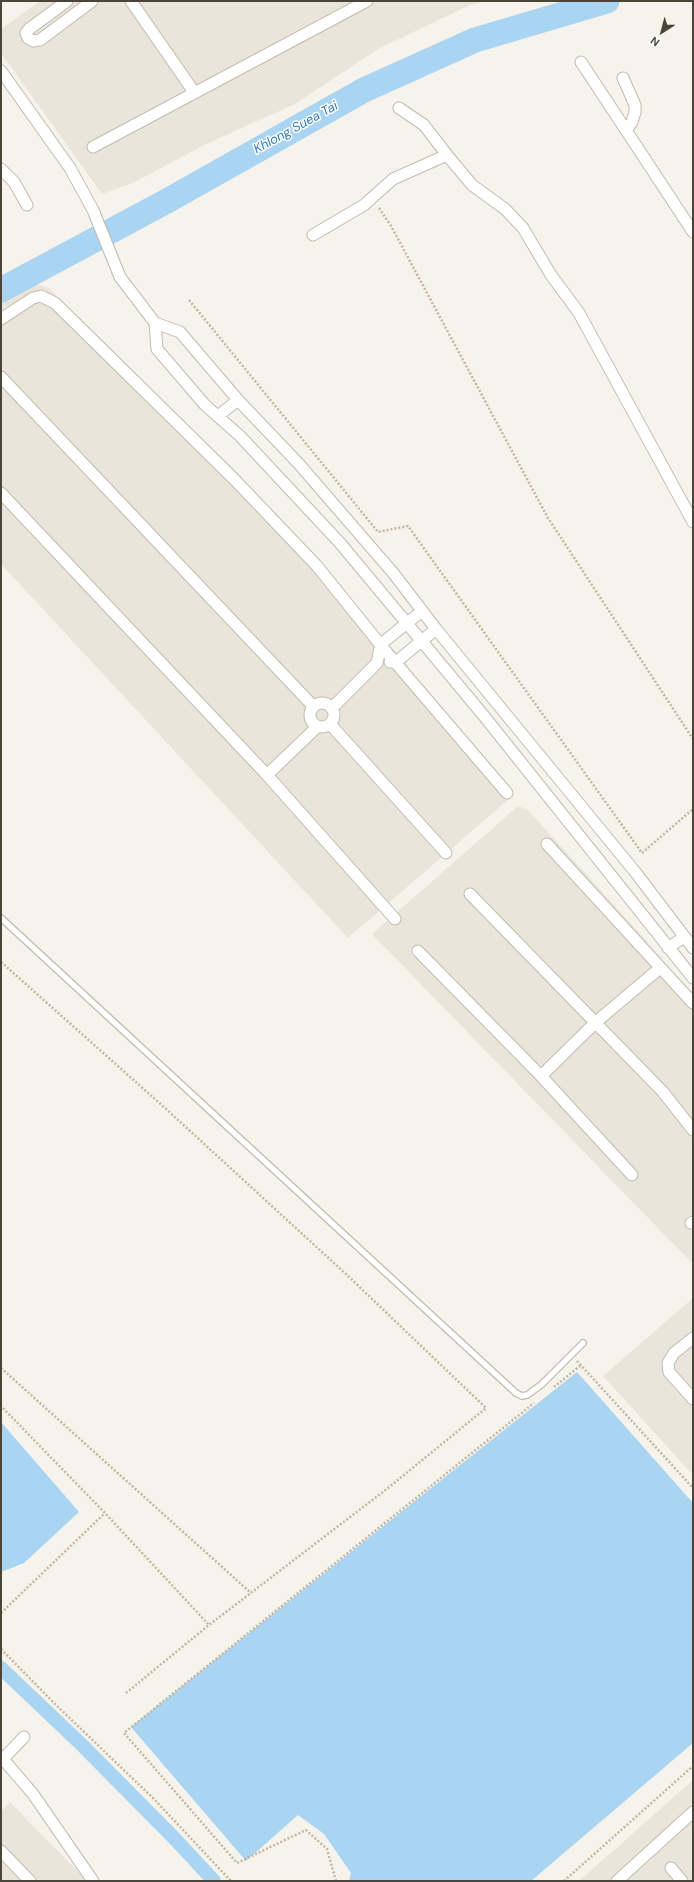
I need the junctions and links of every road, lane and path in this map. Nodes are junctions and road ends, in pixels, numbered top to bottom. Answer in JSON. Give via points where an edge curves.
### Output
{"nodes":[{"id":1,"x":66,"y":1,"type":"edge"},
{"id":2,"x":92,"y":1,"type":"edge"},
{"id":3,"x":131,"y":1,"type":"edge"},
{"id":4,"x":367,"y":1,"type":"edge"},
{"id":5,"x":352,"y":4,"type":"edge"},
{"id":6,"x":581,"y":62,"type":"dead end"},
{"id":7,"x":1,"y":71,"type":"edge"},
{"id":8,"x":623,"y":78,"type":"dead end"},
{"id":9,"x":194,"y":92,"type":"junction"},
{"id":10,"x":399,"y":108,"type":"dead end"},
{"id":11,"x":626,"y":130,"type":"junction"},
{"id":12,"x":93,"y":147,"type":"dead end"},
{"id":13,"x":447,"y":155,"type":"junction"},
{"id":14,"x":1,"y":169,"type":"edge"},
{"id":15,"x":373,"y":199,"type":"junction"},
{"id":16,"x":27,"y":205,"type":"dead end"},
{"id":17,"x":693,"y":232,"type":"edge"},
{"id":18,"x":313,"y":234,"type":"dead end"},
{"id":19,"x":189,"y":300,"type":"dead end"},
{"id":20,"x":1,"y":319,"type":"edge"},
{"id":21,"x":155,"y":323,"type":"junction"},
{"id":22,"x":1,"y":377,"type":"edge"},
{"id":23,"x":238,"y":400,"type":"junction"},
{"id":24,"x":218,"y":416,"type":"junction"},
{"id":25,"x":1,"y":493,"type":"edge"},
{"id":26,"x":693,"y":522,"type":"edge"},
{"id":27,"x":422,"y":611,"type":"junction"},
{"id":28,"x":407,"y":622,"type":"junction"},
{"id":29,"x":436,"y":629,"type":"junction"},
{"id":30,"x":422,"y":640,"type":"junction"},
{"id":31,"x":381,"y":644,"type":"junction"},
{"id":32,"x":396,"y":662,"type":"junction"},
{"id":33,"x":377,"y":663,"type":"junction"},
{"id":34,"x":313,"y":706,"type":"junction"},
{"id":35,"x":332,"y":708,"type":"junction"},
{"id":36,"x":330,"y":724,"type":"junction"},
{"id":37,"x":318,"y":726,"type":"junction"},
{"id":38,"x":693,"y":738,"type":"edge"},
{"id":39,"x":267,"y":775,"type":"junction"},
{"id":40,"x":507,"y":793,"type":"dead end"},
{"id":41,"x":693,"y":809,"type":"edge"},
{"id":42,"x":547,"y":844,"type":"dead end"},
{"id":43,"x":446,"y":853,"type":"dead end"},
{"id":44,"x":470,"y":894,"type":"dead end"},
{"id":45,"x":1,"y":918,"type":"edge"},
{"id":46,"x":395,"y":919,"type":"dead end"},
{"id":47,"x":684,"y":937,"type":"junction"},
{"id":48,"x":668,"y":948,"type":"junction"},
{"id":49,"x":693,"y":948,"type":"edge"},
{"id":50,"x":418,"y":951,"type":"dead end"},
{"id":51,"x":1,"y":962,"type":"edge"},
{"id":52,"x":660,"y":968,"type":"junction"},
{"id":53,"x":693,"y":978,"type":"edge"},
{"id":54,"x":693,"y":1003,"type":"edge"},
{"id":55,"x":596,"y":1022,"type":"junction"},
{"id":56,"x":541,"y":1076,"type":"junction"},
{"id":57,"x":693,"y":1130,"type":"edge"},
{"id":58,"x":632,"y":1175,"type":"dead end"},
{"id":59,"x":693,"y":1338,"type":"edge"},
{"id":60,"x":584,"y":1343,"type":"dead end"},
{"id":61,"x":1,"y":1368,"type":"edge"},
{"id":62,"x":550,"y":1390,"type":"dead end"},
{"id":63,"x":693,"y":1399,"type":"edge"},
{"id":64,"x":538,"y":1400,"type":"dead end"},
{"id":65,"x":1,"y":1406,"type":"edge"},
{"id":66,"x":693,"y":1488,"type":"edge"},
{"id":67,"x":105,"y":1513,"type":"junction"},
{"id":68,"x":251,"y":1593,"type":"junction"},
{"id":69,"x":1,"y":1613,"type":"edge"},
{"id":70,"x":209,"y":1625,"type":"junction"},
{"id":71,"x":1,"y":1649,"type":"edge"},
{"id":72,"x":126,"y":1693,"type":"dead end"},
{"id":73,"x":24,"y":1737,"type":"dead end"},
{"id":74,"x":2,"y":1760,"type":"edge"},
{"id":75,"x":693,"y":1766,"type":"edge"},
{"id":76,"x":693,"y":1812,"type":"edge"},
{"id":77,"x":1,"y":1851,"type":"edge"},
{"id":78,"x":671,"y":1868,"type":"dead end"},
{"id":79,"x":30,"y":1881,"type":"edge"},
{"id":80,"x":93,"y":1881,"type":"edge"},
{"id":81,"x":231,"y":1881,"type":"edge"},
{"id":82,"x":336,"y":1881,"type":"edge"},
{"id":83,"x":564,"y":1881,"type":"edge"},
{"id":84,"x":617,"y":1881,"type":"edge"},
{"id":85,"x":682,"y":1881,"type":"edge"}],
"edges":[{"from":1,"to":2,"type":"street","via":[[29,29],[26,33],[28,38],[33,41],[40,40]]},
{"from":3,"to":9,"type":"street"},
{"from":4,"to":5,"type":"street"},
{"from":5,"to":9,"type":"street","via":[[213,84]]},
{"from":6,"to":11,"type":"street"},
{"from":7,"to":21,"type":"street","via":[[70,168],[93,210],[120,277]]},
{"from":8,"to":11,"type":"street","via":[[635,105],[632,122]]},
{"from":9,"to":12,"type":"street"},
{"from":10,"to":13,"type":"street","via":[[424,125]]},
{"from":11,"to":17,"type":"street"},
{"from":13,"to":15,"type":"street","via":[[393,179]]},
{"from":13,"to":26,"type":"street","via":[[472,185],[505,209],[523,228],[547,269],[579,313]]},
{"from":14,"to":16,"type":"street","via":[[14,182]]},
{"from":15,"to":18,"type":"street"},
{"from":15,"to":38,"type":"path","via":[[391,226],[548,518]]},
{"from":19,"to":41,"type":"path","via":[[378,532],[408,526],[642,853]]},
{"from":20,"to":31,"type":"street","via":[[33,298],[41,296],[55,303],[275,521],[317,566]]},
{"from":21,"to":23,"type":"street","via":[[180,332]]},
{"from":21,"to":24,"type":"street","via":[[157,349],[205,405]]},
{"from":22,"to":34,"type":"street"},
{"from":23,"to":24,"type":"street"},
{"from":23,"to":27,"type":"street","via":[[299,464],[394,574]]},
{"from":24,"to":28,"type":"street","via":[[276,473]]},
{"from":25,"to":39,"type":"street"},
{"from":27,"to":28,"type":"street"},
{"from":27,"to":29,"type":"street"},
{"from":28,"to":30,"type":"street"},
{"from":28,"to":31,"type":"street"},
{"from":29,"to":30,"type":"street"},
{"from":29,"to":47,"type":"street","via":[[636,873]]},
{"from":30,"to":32,"type":"street"},
{"from":30,"to":48,"type":"street"},
{"from":31,"to":32,"type":"street"},
{"from":31,"to":33,"type":"street"},
{"from":32,"to":33,"type":"street"},
{"from":32,"to":40,"type":"street"},
{"from":33,"to":35,"type":"street"},
{"from":34,"to":35,"type":"street","via":[[323,703]]},
{"from":34,"to":37,"type":"street","via":[[310,717]]},
{"from":35,"to":36,"type":"street","via":[[334,717]]},
{"from":36,"to":37,"type":"street"},
{"from":36,"to":43,"type":"street"},
{"from":37,"to":39,"type":"street"},
{"from":39,"to":46,"type":"street"},
{"from":42,"to":52,"type":"street"},
{"from":44,"to":55,"type":"street"},
{"from":45,"to":60,"type":"lane","via":[[516,1393],[527,1395],[541,1385]]},
{"from":47,"to":48,"type":"street"},
{"from":47,"to":49,"type":"street"},
{"from":48,"to":53,"type":"street"},
{"from":50,"to":56,"type":"street"},
{"from":51,"to":68,"type":"path","via":[[323,1254],[486,1408],[388,1488]]},
{"from":52,"to":54,"type":"street"},
{"from":52,"to":55,"type":"street"},
{"from":55,"to":56,"type":"street"},
{"from":55,"to":57,"type":"street","via":[[663,1092]]},
{"from":56,"to":58,"type":"street"},
{"from":59,"to":63,"type":"street","via":[[674,1353],[668,1363],[669,1372]]},
{"from":61,"to":68,"type":"path"},
{"from":62,"to":66,"type":"path","via":[[581,1365]]},
{"from":64,"to":82,"type":"path","via":[[124,1733],[236,1863],[306,1830],[327,1849]]},
{"from":65,"to":67,"type":"path"},
{"from":67,"to":69,"type":"path"},
{"from":67,"to":70,"type":"path"},
{"from":68,"to":70,"type":"path"},
{"from":70,"to":72,"type":"path"},
{"from":71,"to":81,"type":"path","via":[[153,1798]]},
{"from":73,"to":74,"type":"street"},
{"from":74,"to":80,"type":"street","via":[[37,1800]]},
{"from":75,"to":83,"type":"path"},
{"from":76,"to":84,"type":"street"},
{"from":77,"to":79,"type":"street"},
{"from":78,"to":85,"type":"street"}]}
